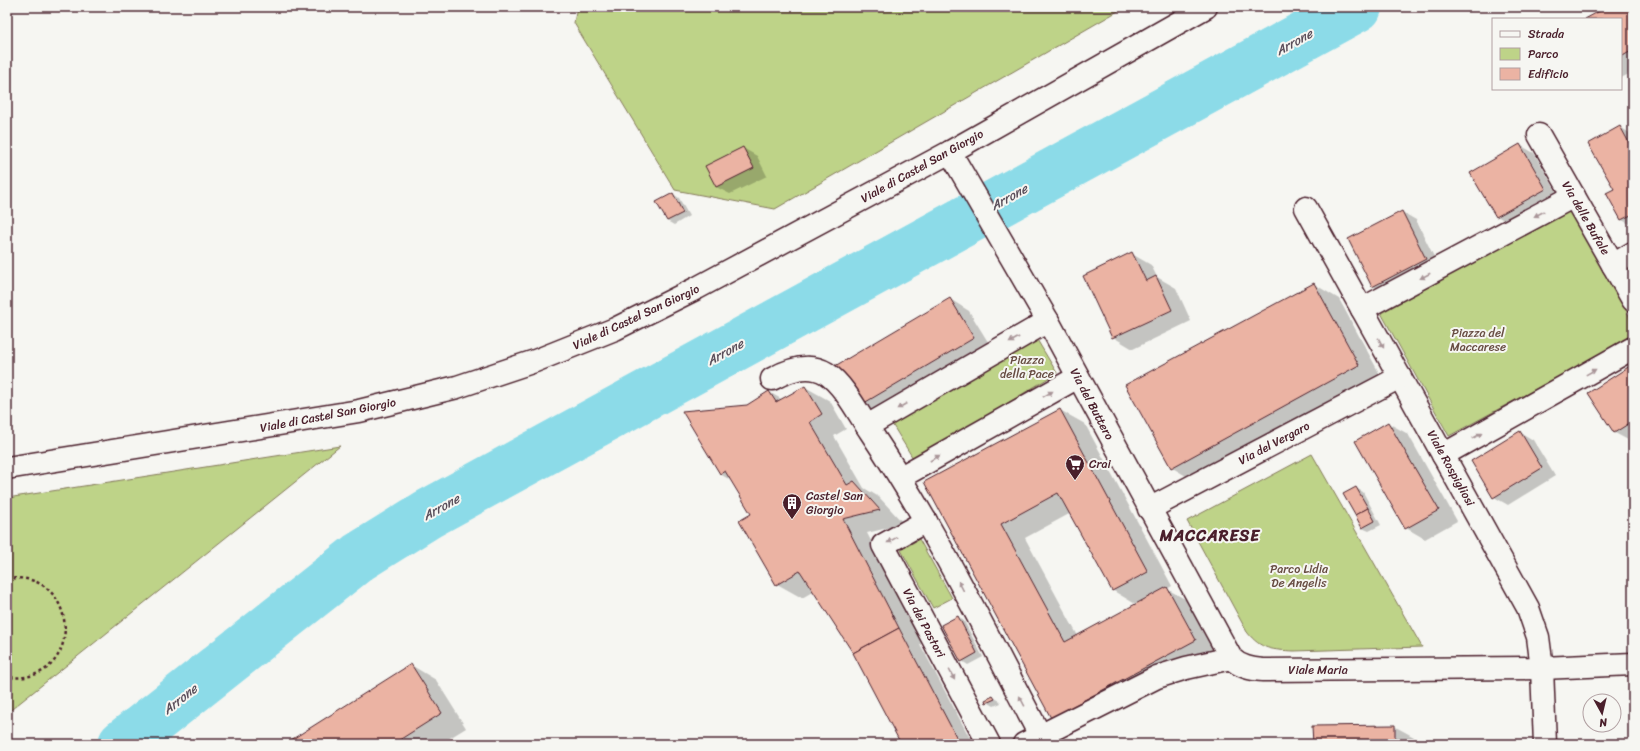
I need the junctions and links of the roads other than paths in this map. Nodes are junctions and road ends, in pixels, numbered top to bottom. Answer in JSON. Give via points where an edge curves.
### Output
{"nodes":[{"id":1,"x":1206,"y":7,"type":"edge"},
{"id":2,"x":1539,"y":135,"type":"dead end"},
{"id":3,"x":950,"y":152,"type":"junction"},
{"id":4,"x":1574,"y":196,"type":"junction"},
{"id":5,"x":1306,"y":208,"type":"dead end"},
{"id":6,"x":1633,"y":253,"type":"edge"},
{"id":7,"x":1613,"y":265,"type":"junction"},
{"id":8,"x":1633,"y":300,"type":"edge"},
{"id":9,"x":1362,"y":309,"type":"junction"},
{"id":10,"x":1048,"y":320,"type":"junction"},
{"id":11,"x":1633,"y":348,"type":"edge"},
{"id":12,"x":1078,"y":377,"type":"junction"},
{"id":13,"x":1400,"y":377,"type":"junction"},
{"id":14,"x":772,"y":379,"type":"dead end"},
{"id":15,"x":867,"y":426,"type":"junction"},
{"id":16,"x":1443,"y":455,"type":"junction"},
{"id":17,"x":7,"y":468,"type":"edge"},
{"id":18,"x":901,"y":477,"type":"junction"},
{"id":19,"x":1149,"y":509,"type":"junction"},
{"id":20,"x":926,"y":521,"type":"junction"},
{"id":21,"x":1231,"y":658,"type":"junction"},
{"id":22,"x":1633,"y":664,"type":"edge"},
{"id":23,"x":1542,"y":668,"type":"junction"},
{"id":24,"x":1032,"y":740,"type":"edge"},
{"id":25,"x":989,"y":744,"type":"edge"},
{"id":26,"x":1546,"y":744,"type":"edge"}],
"edges":[{"from":1,"to":3,"type":"street","name":"Viale di Castel San Giorgio"},
{"from":2,"to":4,"type":"street","name":"Via delle Bufale"},
{"from":3,"to":10,"type":"street","name":"Via del Buttero"},
{"from":3,"to":17,"type":"street","name":"Viale di Castel San Giorgio","via":[[644,316],[508,371],[416,398],[344,414]]},
{"from":4,"to":7,"type":"street","name":"Via delle Bufale"},
{"from":4,"to":9,"type":"street","one_way":true},
{"from":5,"to":9,"type":"street","name":"Viale Rospigliosi"},
{"from":6,"to":7,"type":"street"},
{"from":7,"to":8,"type":"street","name":"Via delle Bufale"},
{"from":9,"to":13,"type":"street","name":"Viale Rospigliosi","one_way":true},
{"from":10,"to":12,"type":"street","name":"Via del Buttero"},
{"from":10,"to":15,"type":"street","one_way":true},
{"from":16,"to":11,"type":"street","one_way":true},
{"from":18,"to":12,"type":"street","one_way":true},
{"from":12,"to":19,"type":"street","name":"Via del Buttero"},
{"from":13,"to":16,"type":"street","name":"Viale Rospigliosi"},
{"from":13,"to":19,"type":"street","name":"Via del Vergaro"},
{"from":14,"to":15,"type":"street","via":[[797,369],[808,368],[826,373],[838,385]]},
{"from":15,"to":18,"type":"street"},
{"from":16,"to":23,"type":"street","name":"Viale Rospigliosi","via":[[1528,608],[1538,637]]},
{"from":18,"to":20,"type":"street"},
{"from":19,"to":21,"type":"street","name":"Via del Buttero"},
{"from":24,"to":20,"type":"street","one_way":true},
{"from":20,"to":25,"type":"street","name":"Via dei Pastori","one_way":true,"via":[[883,545]]},
{"from":21,"to":23,"type":"street","name":"Viale Maria","via":[[1244,667],[1263,670]]},
{"from":21,"to":24,"type":"street","via":[[1157,677]]},
{"from":22,"to":23,"type":"street","name":"Viale Maria"},
{"from":23,"to":26,"type":"street","name":"Viale Rospigliosi"}]}
